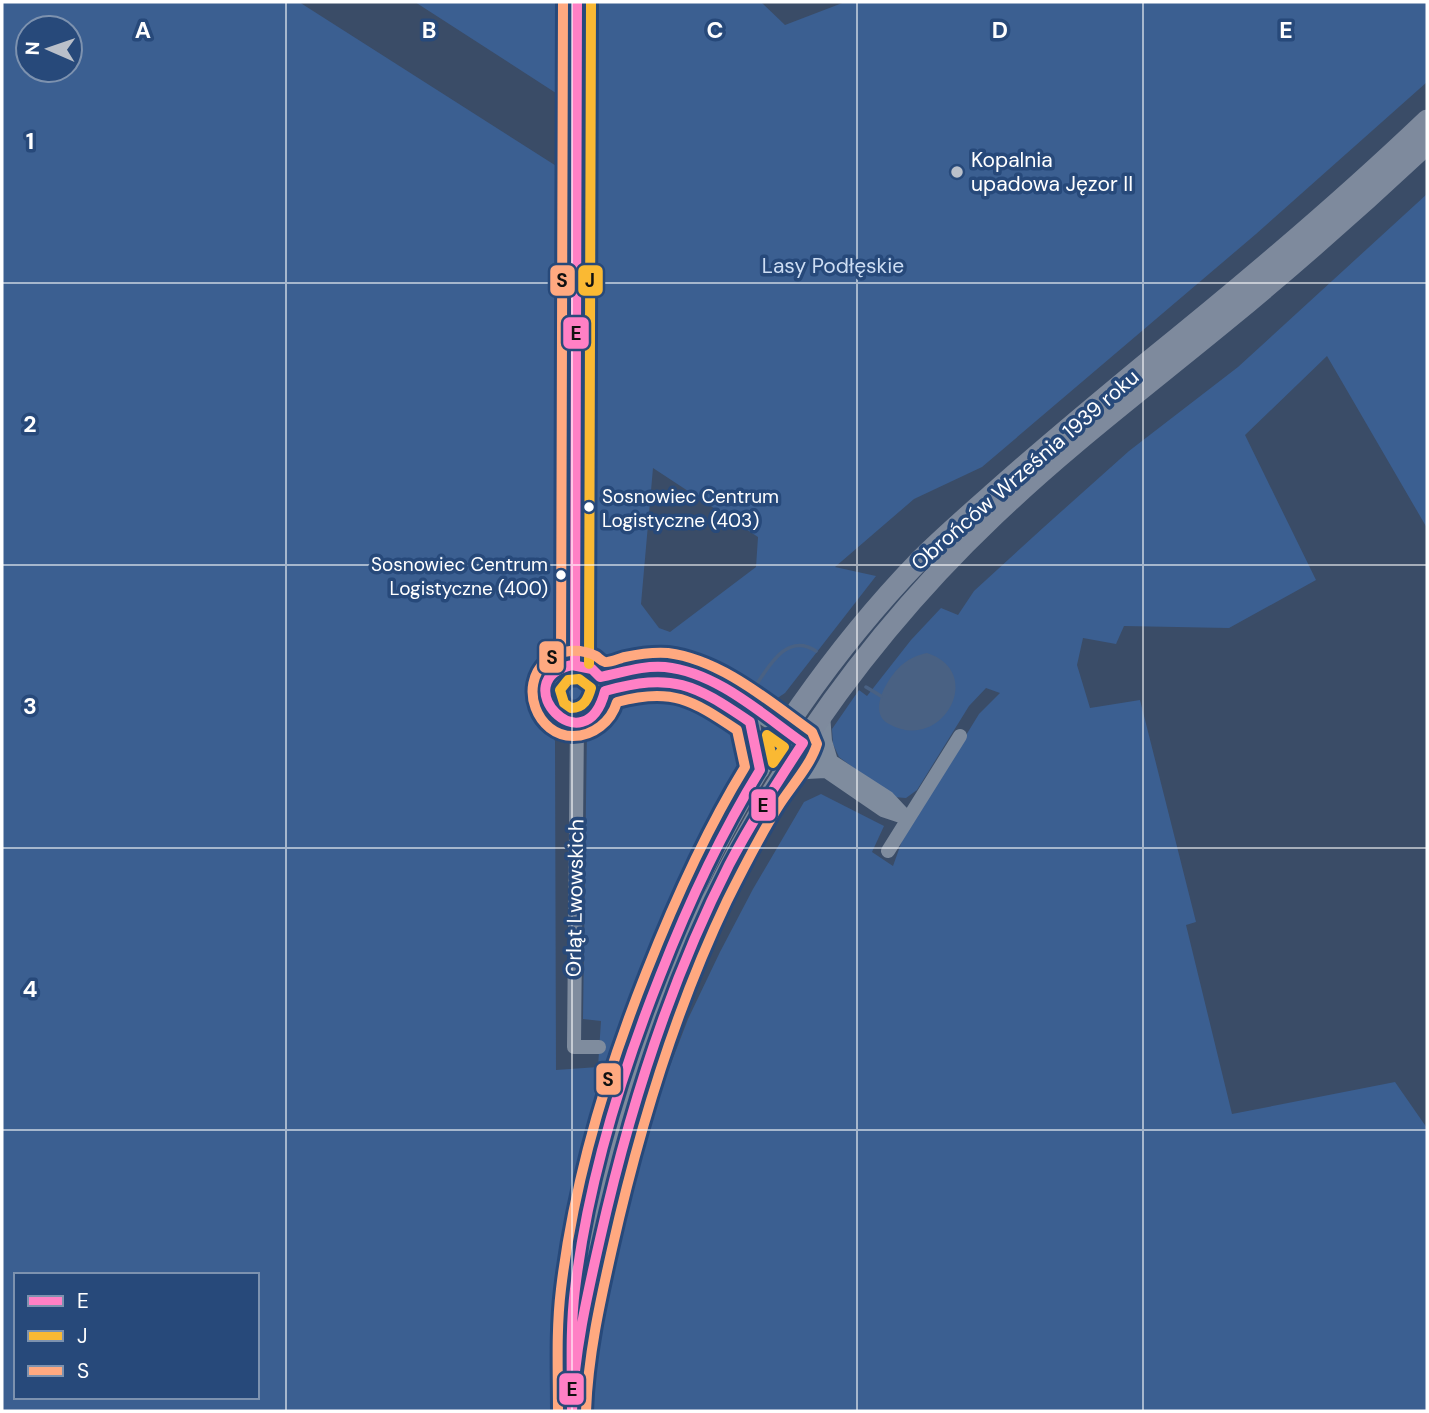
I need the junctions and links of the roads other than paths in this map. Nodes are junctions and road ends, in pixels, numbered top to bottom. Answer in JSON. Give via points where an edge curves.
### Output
{"nodes":[{"id":1,"x":577,"y":2,"type":"edge"},
{"id":2,"x":1427,"y":120,"type":"edge"},
{"id":3,"x":1427,"y":144,"type":"edge"},
{"id":4,"x":575,"y":664,"type":"junction"},
{"id":5,"x":602,"y":684,"type":"junction"},
{"id":6,"x":804,"y":703,"type":"junction"},
{"id":7,"x":823,"y":714,"type":"junction"},
{"id":8,"x":754,"y":717,"type":"junction"},
{"id":9,"x":577,"y":722,"type":"junction"},
{"id":10,"x":782,"y":735,"type":"junction"},
{"id":11,"x":960,"y":736,"type":"dead end"},
{"id":12,"x":800,"y":747,"type":"junction"},
{"id":13,"x":828,"y":766,"type":"junction"},
{"id":14,"x":760,"y":770,"type":"junction"},
{"id":15,"x":779,"y":780,"type":"junction"},
{"id":16,"x":907,"y":818,"type":"junction"},
{"id":17,"x":888,"y":851,"type":"dead end"},
{"id":18,"x":599,"y":1047,"type":"dead end"},
{"id":19,"x":573,"y":1376,"type":"junction"},
{"id":20,"x":572,"y":1411,"type":"edge"}],
"edges":[{"from":1,"to":4,"type":"street"},
{"from":2,"to":6,"type":"main road","name":"Obrońców Września 1939 roku","via":[[1259,271],[943,538],[878,607]]},
{"from":3,"to":7,"type":"main road","name":"Obrońców Września 1939 roku","via":[[1265,288],[994,516],[911,602]]},
{"from":4,"to":5,"type":"street","via":[[589,667]]},
{"from":4,"to":9,"type":"street","via":[[554,673],[546,694],[555,715]]},
{"from":5,"to":8,"type":"street","via":[[650,679],[678,682]]},
{"from":5,"to":9,"type":"street","via":[[600,709]]},
{"from":6,"to":8,"type":"street"},
{"from":6,"to":10,"type":"main road","name":"Obrońców Września 1939 roku"},
{"from":7,"to":12,"type":"main road","name":"Obrońców Września 1939 roku"},
{"from":7,"to":13,"type":"street"},
{"from":8,"to":10,"type":"street"},
{"from":8,"to":14,"type":"street"},
{"from":9,"to":18,"type":"street","name":"Orląt Lwowskich","via":[[573,1048]]},
{"from":10,"to":12,"type":"street"},
{"from":10,"to":14,"type":"main road","name":"Obrońców Września 1939 roku"},
{"from":11,"to":16,"type":"street"},
{"from":12,"to":13,"type":"street"},
{"from":12,"to":15,"type":"main road","name":"Obrońców Września 1939 roku"},
{"from":13,"to":15,"type":"street"},
{"from":13,"to":16,"type":"street","via":[[888,798]]},
{"from":14,"to":19,"type":"main road","name":"Obrońców Września 1939 roku","via":[[698,882],[620,1086],[580,1251],[572,1318]]},
{"from":15,"to":19,"type":"main road","name":"Obrońców Września 1939 roku","via":[[696,934],[643,1069],[611,1180]]},
{"from":16,"to":17,"type":"street"},
{"from":19,"to":20,"type":"main road"}]}
